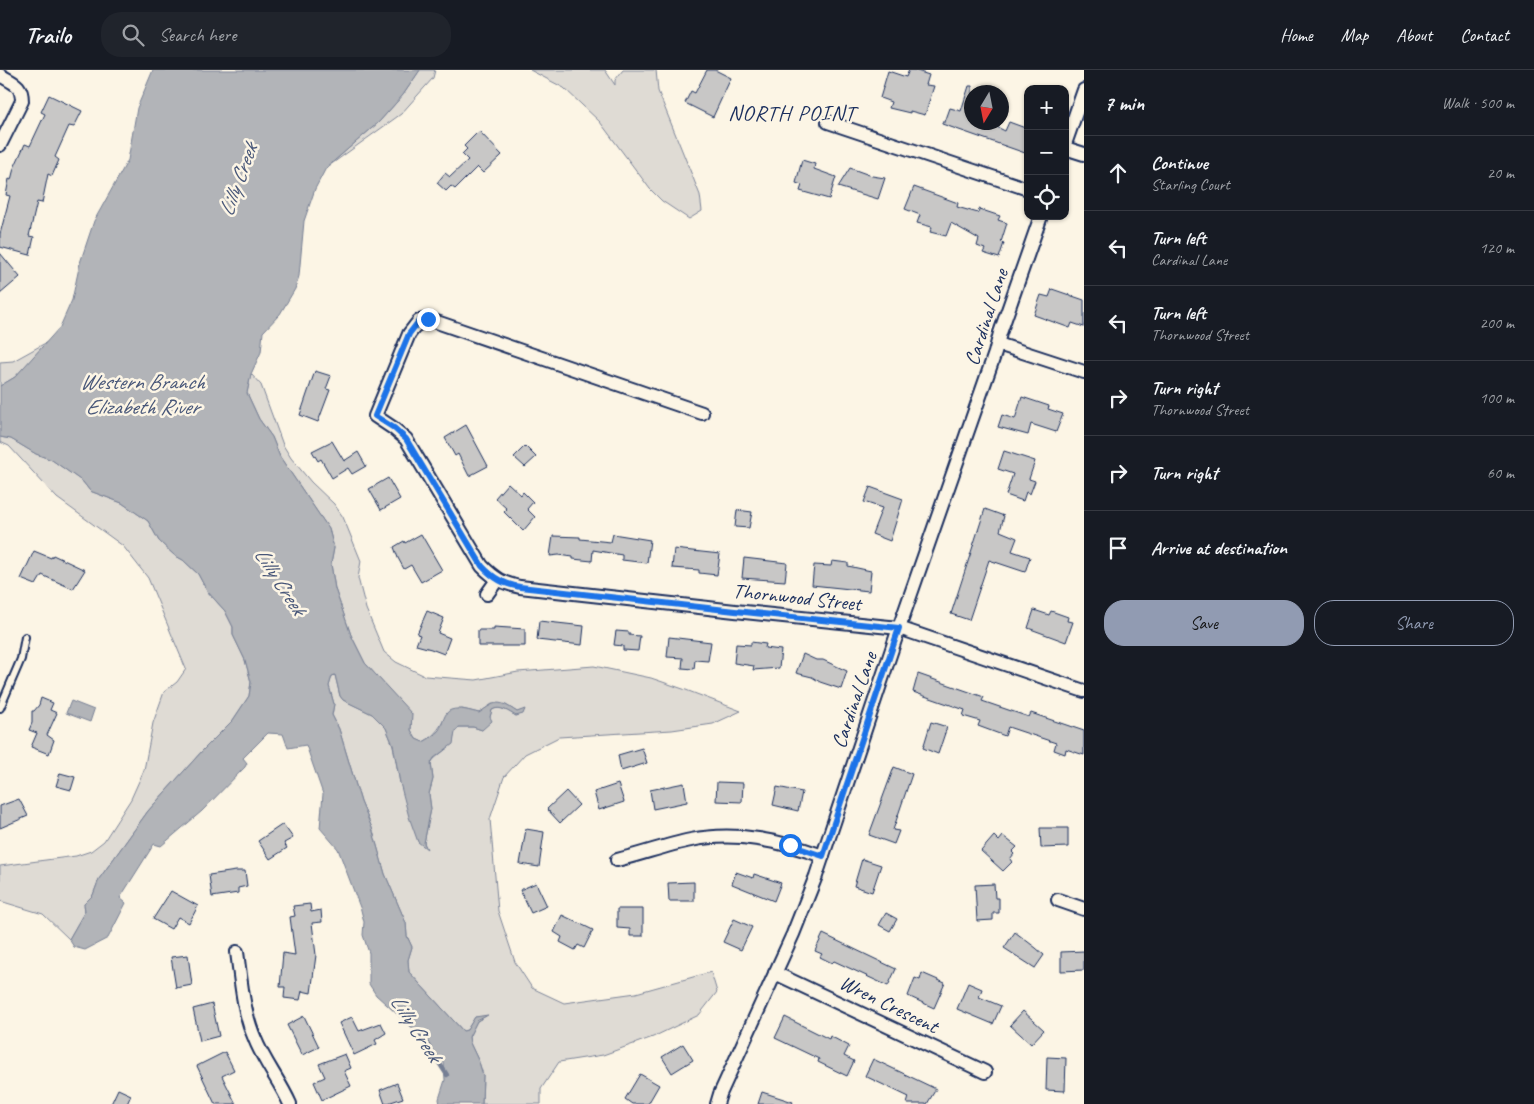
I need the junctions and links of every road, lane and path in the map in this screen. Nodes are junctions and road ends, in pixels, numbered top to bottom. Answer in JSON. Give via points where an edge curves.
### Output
{"nodes":[{"id":1,"x":0,"y":75,"type":"edge"},
{"id":2,"x":1084,"y":90,"type":"edge"},
{"id":3,"x":828,"y":122,"type":"dead end"},
{"id":4,"x":1069,"y":133,"type":"edge"},
{"id":5,"x":0,"y":145,"type":"edge"},
{"id":6,"x":1069,"y":149,"type":"edge"},
{"id":7,"x":1084,"y":154,"type":"edge"},
{"id":8,"x":1024,"y":188,"type":"edge"},
{"id":9,"x":1040,"y":220,"type":"edge"},
{"id":10,"x":998,"y":344,"type":"junction"},
{"id":11,"x":1084,"y":372,"type":"edge"},
{"id":12,"x":702,"y":413,"type":"dead end"},
{"id":13,"x":497,"y":580,"type":"junction"},
{"id":14,"x":487,"y":594,"type":"dead end"},
{"id":15,"x":899,"y":628,"type":"junction"},
{"id":16,"x":25,"y":637,"type":"dead end"},
{"id":17,"x":1084,"y":691,"type":"edge"},
{"id":18,"x":0,"y":708,"type":"edge"},
{"id":19,"x":823,"y":856,"type":"junction"},
{"id":20,"x":617,"y":860,"type":"dead end"},
{"id":21,"x":1058,"y":900,"type":"dead end"},
{"id":22,"x":1084,"y":909,"type":"edge"},
{"id":23,"x":237,"y":952,"type":"dead end"},
{"id":24,"x":775,"y":973,"type":"junction"},
{"id":25,"x":984,"y":1072,"type":"dead end"},
{"id":26,"x":290,"y":1104,"type":"edge"},
{"id":27,"x":717,"y":1104,"type":"edge"}],
"edges":[{"from":1,"to":5,"type":"street","via":[[20,88],[22,101]]},
{"from":2,"to":4,"type":"street"},
{"from":3,"to":8,"type":"street"},
{"from":6,"to":7,"type":"street"},
{"from":9,"to":10,"type":"street","name":"Cardinal Lane"},
{"from":10,"to":11,"type":"street"},
{"from":10,"to":15,"type":"street","name":"Cardinal Lane"},
{"from":12,"to":13,"type":"street","name":"Thornwood Street","via":[[447,324],[428,319],[419,321],[409,334],[375,416],[406,439],[482,566]]},
{"from":13,"to":14,"type":"street"},
{"from":13,"to":15,"type":"street","name":"Thornwood Street","via":[[520,587]]},
{"from":15,"to":17,"type":"street","name":"Thornwood Street"},
{"from":15,"to":19,"type":"street","name":"Cardinal Lane"},
{"from":16,"to":18,"type":"lane","via":[[21,659]]},
{"from":19,"to":20,"type":"street","via":[[763,839],[735,837],[690,840]]},
{"from":19,"to":24,"type":"street","name":"Cardinal Lane"},
{"from":21,"to":22,"type":"street"},
{"from":23,"to":26,"type":"street","via":[[254,1039]]},
{"from":24,"to":25,"type":"street","name":"Wren Crescent"},
{"from":24,"to":27,"type":"street","name":"Cardinal Lane"}]}
